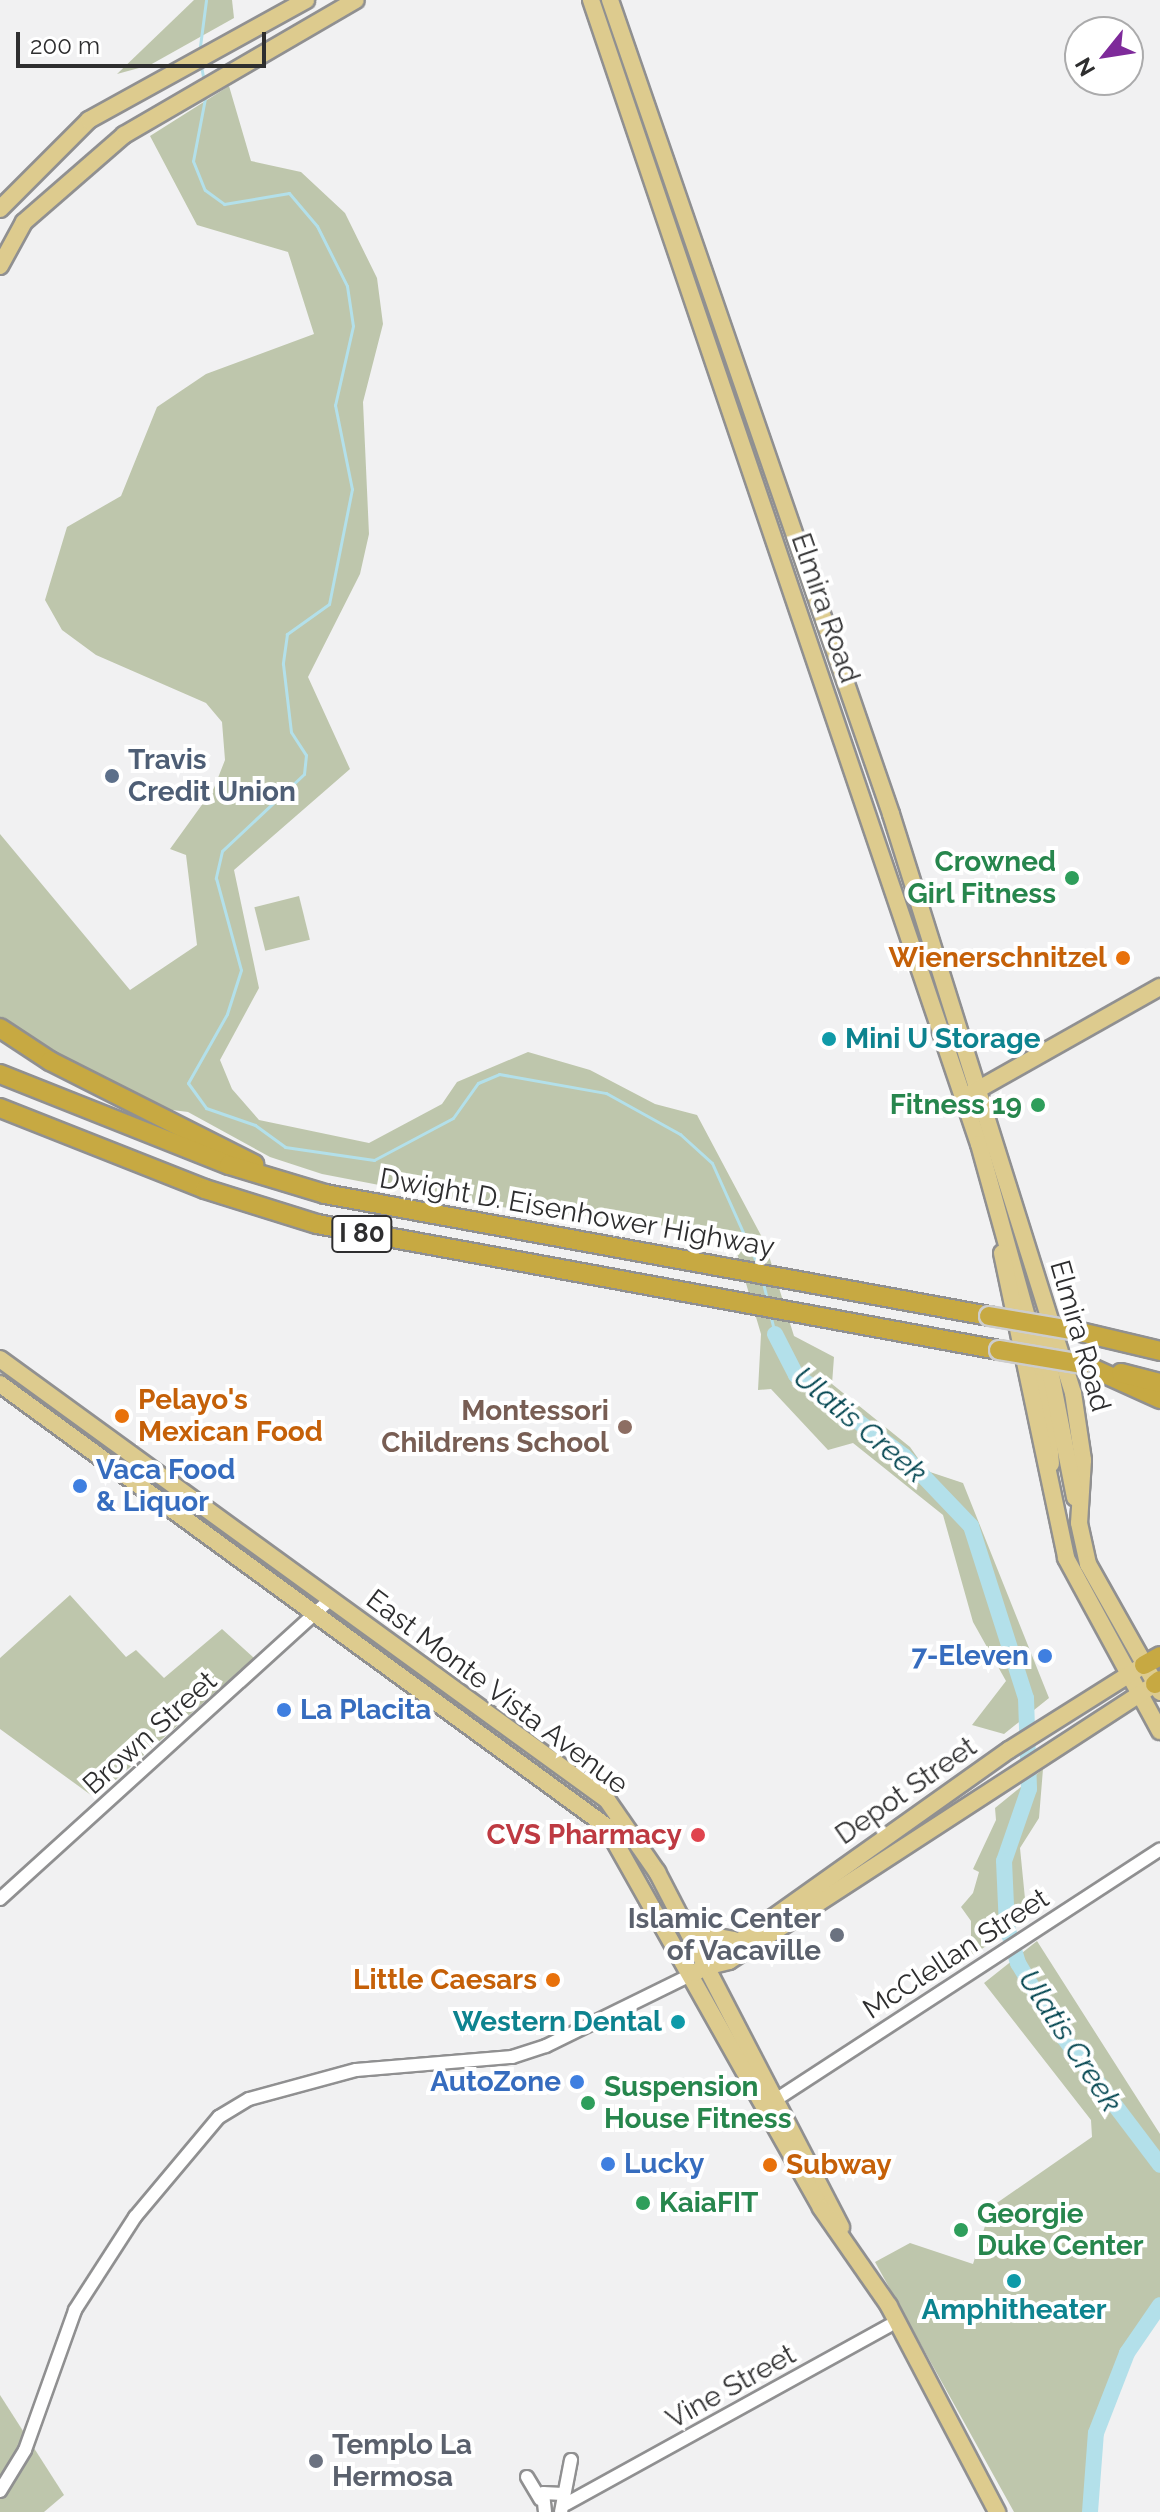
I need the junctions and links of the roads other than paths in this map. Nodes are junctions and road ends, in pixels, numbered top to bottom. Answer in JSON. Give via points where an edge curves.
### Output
{"nodes":[{"id":1,"x":306,"y":0,"type":"edge"},
{"id":2,"x":356,"y":0,"type":"edge"},
{"id":3,"x":580,"y":0,"type":"edge"},
{"id":4,"x":591,"y":0,"type":"edge"},
{"id":5,"x":610,"y":0,"type":"edge"},
{"id":6,"x":606,"y":44,"type":"junction"},
{"id":7,"x":1,"y":206,"type":"edge"},
{"id":8,"x":24,"y":222,"type":"junction"},
{"id":9,"x":0,"y":266,"type":"edge"},
{"id":10,"x":1160,"y":987,"type":"edge"},
{"id":11,"x":0,"y":1028,"type":"edge"},
{"id":12,"x":0,"y":1074,"type":"edge"},
{"id":13,"x":979,"y":1089,"type":"junction"},
{"id":14,"x":964,"y":1098,"type":"junction"},
{"id":15,"x":0,"y":1108,"type":"edge"},
{"id":16,"x":291,"y":1184,"type":"junction"},
{"id":17,"x":1160,"y":1351,"type":"edge"},
{"id":18,"x":0,"y":1359,"type":"edge"},
{"id":19,"x":1083,"y":1364,"type":"junction"},
{"id":20,"x":1160,"y":1383,"type":"edge"},
{"id":21,"x":0,"y":1384,"type":"edge"},
{"id":22,"x":1160,"y":1399,"type":"edge"},
{"id":23,"x":324,"y":1607,"type":"junction"},
{"id":24,"x":1152,"y":1661,"type":"edge"},
{"id":25,"x":1127,"y":1676,"type":"junction"},
{"id":26,"x":1158,"y":1685,"type":"edge"},
{"id":27,"x":1138,"y":1695,"type":"junction"},
{"id":28,"x":1160,"y":1731,"type":"edge"},
{"id":29,"x":1160,"y":1849,"type":"edge"},
{"id":30,"x":0,"y":1899,"type":"edge"},
{"id":31,"x":680,"y":1918,"type":"junction"},
{"id":32,"x":735,"y":1940,"type":"junction"},
{"id":33,"x":697,"y":1971,"type":"junction"},
{"id":34,"x":770,"y":2104,"type":"junction"},
{"id":35,"x":800,"y":2170,"type":"junction"},
{"id":36,"x":833,"y":2201,"type":"junction"},
{"id":37,"x":842,"y":2232,"type":"junction"},
{"id":38,"x":878,"y":2296,"type":"junction"},
{"id":39,"x":889,"y":2326,"type":"junction"},
{"id":40,"x":929,"y":2388,"type":"junction"},
{"id":41,"x":591,"y":2490,"type":"junction"},
{"id":42,"x":0,"y":2491,"type":"edge"},
{"id":43,"x":552,"y":2502,"type":"edge"},
{"id":44,"x":997,"y":2512,"type":"edge"}],
"edges":[{"from":1,"to":7,"type":"main road","via":[[89,120]]},
{"from":2,"to":8,"type":"main road","via":[[124,135]]},
{"from":3,"to":6,"type":"main road"},
{"from":4,"to":6,"type":"main road","name":"Elmira Road"},
{"from":5,"to":13,"type":"main road","name":"Elmira Road"},
{"from":6,"to":14,"type":"main road","name":"Elmira Road"},
{"from":7,"to":8,"type":"main road"},
{"from":8,"to":9,"type":"main road"},
{"from":10,"to":13,"type":"main road"},
{"from":11,"to":16,"type":"highway","via":[[50,1061]]},
{"from":12,"to":16,"type":"highway","name":"Dwight D. Eisenhower Highway","number":"I 80"},
{"from":13,"to":14,"type":"main road"},
{"from":13,"to":24,"type":"main road","name":"Elmira Road","via":[[1056,1379],[1079,1523],[1095,1578]]},
{"from":14,"to":25,"type":"main road","name":"Elmira Road","via":[[1044,1379],[1051,1464],[1074,1581]]},
{"from":15,"to":19,"type":"highway","name":"Dwight D. Eisenhower Highway","number":"I 80","bridge":true,"via":[[205,1189],[317,1224]]},
{"from":16,"to":17,"type":"highway","name":"Dwight D. Eisenhower Highway","number":"I 80","bridge":true,"via":[[728,1270],[1072,1330]]},
{"from":18,"to":23,"type":"main road","name":"East Monte Vista Avenue"},
{"from":19,"to":20,"type":"highway","name":"Dwight D. Eisenhower Highway","number":"I 80"},
{"from":19,"to":22,"type":"highway"},
{"from":21,"to":23,"type":"main road","name":"East Monte Vista Avenue"},
{"from":23,"to":30,"type":"street","name":"Brown Street"},
{"from":23,"to":31,"type":"main road","name":"East Monte Vista Avenue","via":[[607,1800]]},
{"from":23,"to":33,"type":"main road","name":"East Monte Vista Avenue","via":[[596,1816],[618,1840]]},
{"from":24,"to":25,"type":"main road","name":"Depot Street"},
{"from":24,"to":26,"type":"main road","name":"Elmira Road"},
{"from":25,"to":27,"type":"main road","name":"Elmira Road"},
{"from":25,"to":32,"type":"main road","name":"Depot Street","via":[[1034,1732]]},
{"from":26,"to":27,"type":"main road","name":"Depot Street"},
{"from":27,"to":28,"type":"main road","name":"Elmira Road"},
{"from":27,"to":33,"type":"main road","name":"Depot Street","via":[[729,1961]]},
{"from":29,"to":34,"type":"street","name":"McClellan Street"},
{"from":31,"to":32,"type":"main road","via":[[700,1934]]},
{"from":31,"to":33,"type":"main road","name":"East Monte Vista Avenue"},
{"from":32,"to":33,"type":"main road","name":"Depot Street"},
{"from":33,"to":34,"type":"main road","name":"East Monte Vista Avenue"},
{"from":33,"to":42,"type":"street","via":[[588,2031],[523,2053],[356,2070],[249,2099],[219,2117],[135,2217],[75,2310],[25,2450]]},
{"from":34,"to":35,"type":"main road","name":"East Monte Vista Avenue"},
{"from":34,"to":36,"type":"main road","name":"East Monte Vista Avenue","via":[[802,2145]]},
{"from":35,"to":36,"type":"main road"},
{"from":35,"to":37,"type":"main road","name":"East Monte Vista Avenue"},
{"from":36,"to":37,"type":"main road","name":"East Monte Vista Avenue"},
{"from":37,"to":38,"type":"main road","name":"East Monte Vista Avenue"},
{"from":38,"to":39,"type":"main road","name":"East Monte Vista Avenue"},
{"from":38,"to":40,"type":"main road","name":"East Monte Vista Avenue"},
{"from":39,"to":40,"type":"main road","name":"East Monte Vista Avenue"},
{"from":39,"to":41,"type":"street","name":"Vine Street"},
{"from":40,"to":44,"type":"main road","name":"East Monte Vista Avenue"},
{"from":41,"to":43,"type":"street","name":"Vine Street"},
{"from":41,"to":43,"type":"street","via":[[567,2477],[571,2460]]}]}
